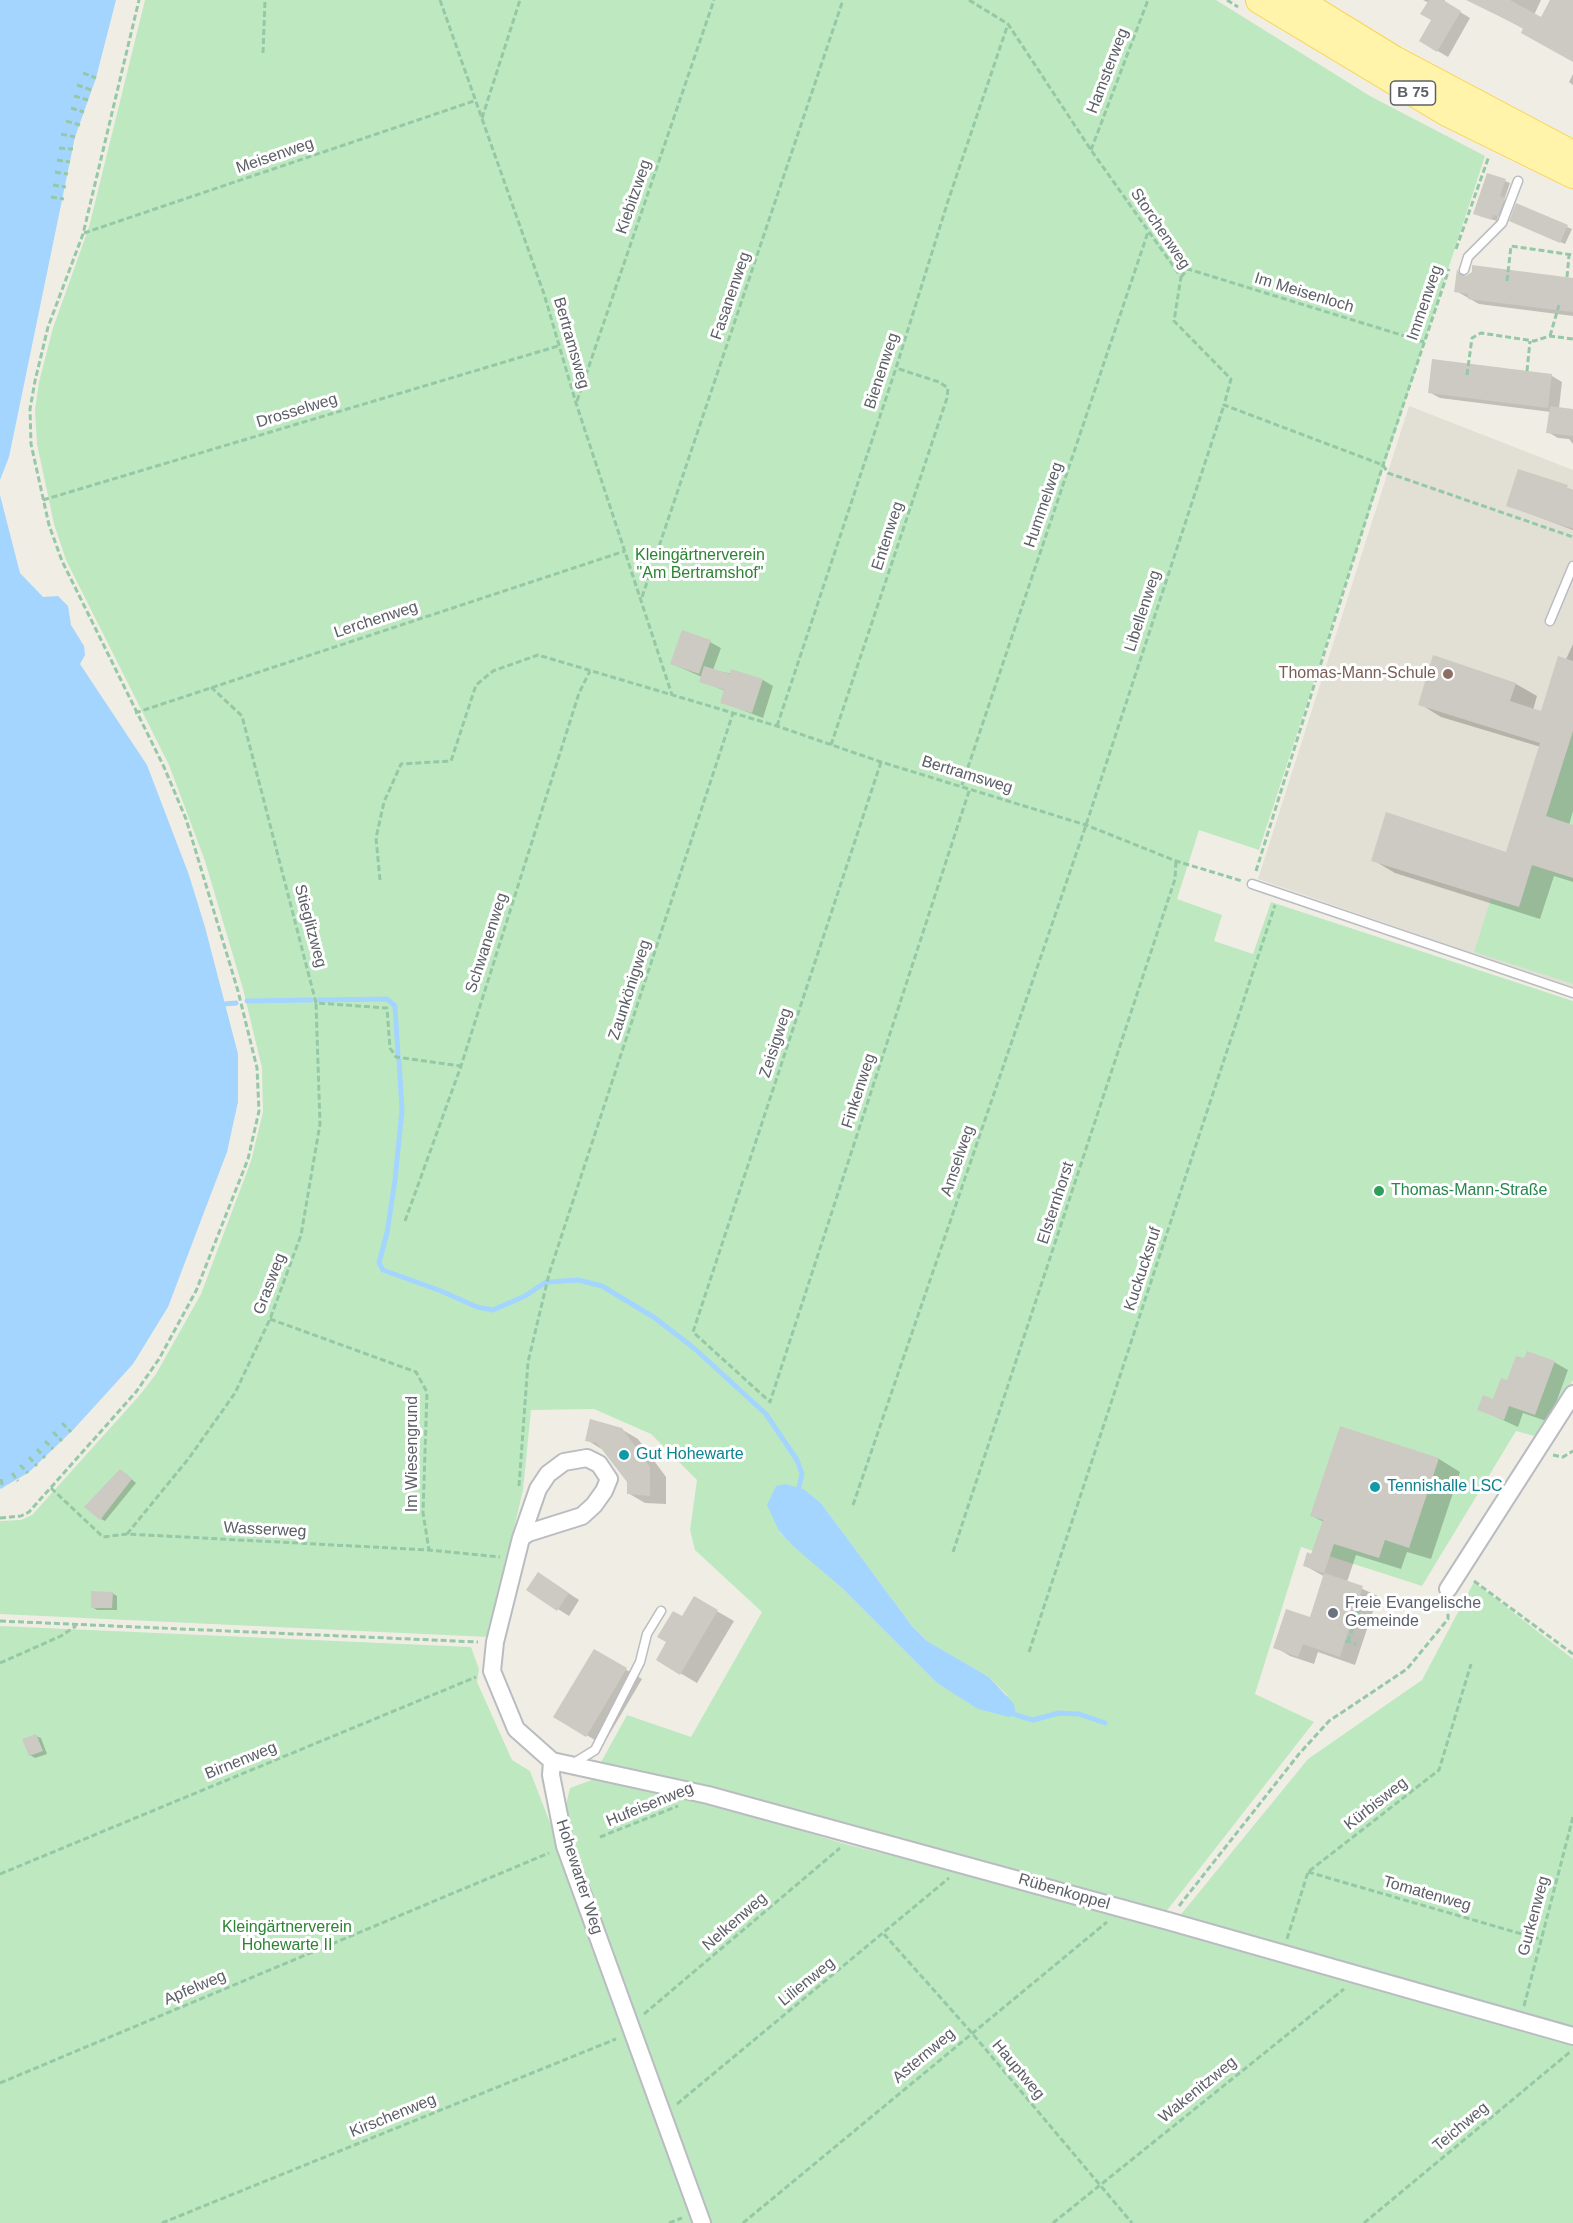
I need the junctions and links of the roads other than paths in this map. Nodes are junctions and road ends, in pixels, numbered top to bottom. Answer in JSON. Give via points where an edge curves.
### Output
{"nodes":[{"id":1,"x":1259,"y":0,"type":"edge"},
{"id":2,"x":1298,"y":0,"type":"edge"},
{"id":3,"x":1573,"y":154,"type":"edge"},
{"id":4,"x":1573,"y":175,"type":"edge"},
{"id":5,"x":1518,"y":181,"type":"dead end"},
{"id":6,"x":1464,"y":270,"type":"dead end"},
{"id":7,"x":1573,"y":566,"type":"edge"},
{"id":8,"x":1550,"y":621,"type":"dead end"},
{"id":9,"x":1252,"y":884,"type":"road end"},
{"id":10,"x":1573,"y":993,"type":"edge"},
{"id":11,"x":1573,"y":1394,"type":"edge"},
{"id":12,"x":521,"y":1538,"type":"junction"},
{"id":13,"x":1448,"y":1589,"type":"road end"},
{"id":14,"x":661,"y":1611,"type":"dead end"},
{"id":15,"x":552,"y":1761,"type":"junction"},
{"id":16,"x":571,"y":1765,"type":"junction"},
{"id":17,"x":1573,"y":2037,"type":"edge"},
{"id":18,"x":702,"y":2223,"type":"edge"}],
"edges":[{"from":1,"to":4,"type":"main road","number":"B 75","via":[[1447,113]]},
{"from":2,"to":3,"type":"main road","number":"B 75","via":[[1394,59]]},
{"from":5,"to":6,"type":"lane","via":[[1502,223],[1468,256]]},
{"from":7,"to":8,"type":"lane"},
{"from":9,"to":10,"type":"lane"},
{"from":11,"to":13,"type":"street"},
{"from":12,"to":12,"type":"street","via":[[582,1516],[594,1505],[609,1479],[599,1464],[587,1458],[564,1462],[548,1474],[538,1489]]},
{"from":12,"to":15,"type":"street","via":[[495,1642],[492,1671],[516,1729]]},
{"from":14,"to":16,"type":"lane","via":[[595,1750]]},
{"from":15,"to":16,"type":"street","name":"Rübenkoppel"},
{"from":15,"to":18,"type":"street","name":"Hohewarter Weg","via":[[551,1775],[565,1846]]},
{"from":16,"to":17,"type":"street","name":"Rübenkoppel","via":[[708,1795],[965,1864]]}]}
